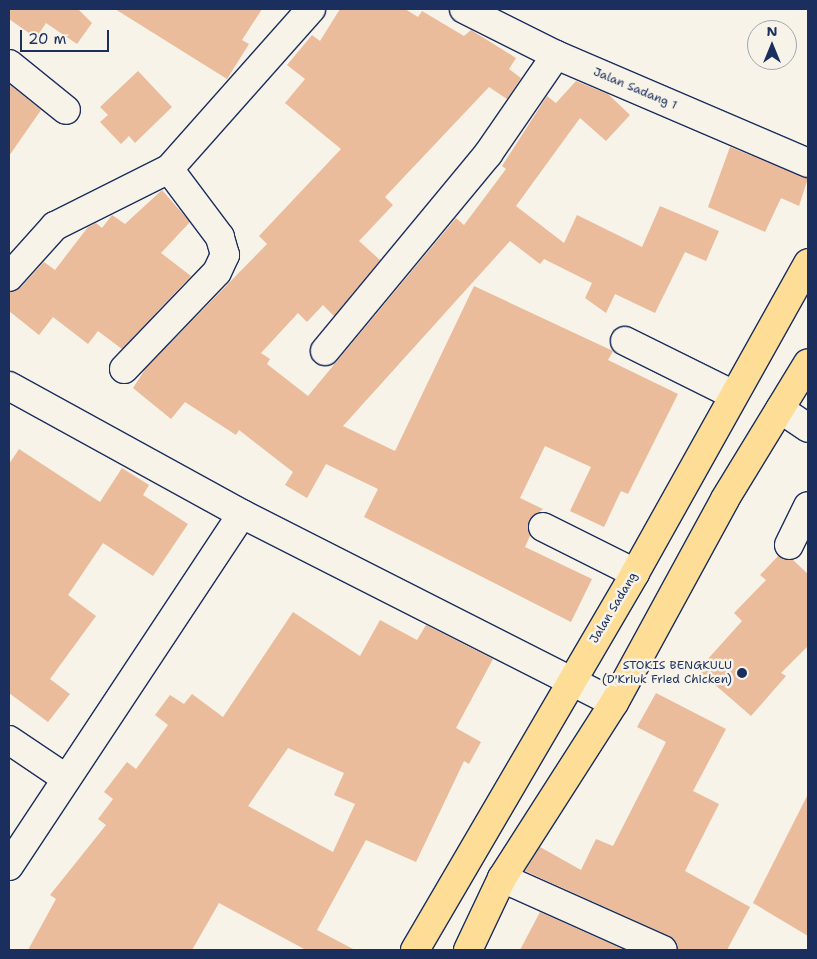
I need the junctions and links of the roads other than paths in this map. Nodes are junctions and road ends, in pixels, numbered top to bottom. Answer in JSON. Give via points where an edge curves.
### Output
{"nodes":[{"id":1,"x":311,"y":9,"type":"edge"},
{"id":2,"x":464,"y":9,"type":"edge"},
{"id":3,"x":556,"y":55,"type":"junction"},
{"id":4,"x":9,"y":64,"type":"edge"},
{"id":5,"x":66,"y":110,"type":"dead end"},
{"id":6,"x":808,"y":163,"type":"edge"},
{"id":7,"x":169,"y":169,"type":"junction"},
{"id":8,"x":808,"y":263,"type":"edge"},
{"id":9,"x":9,"y":277,"type":"edge"},
{"id":10,"x":625,"y":341,"type":"dead end"},
{"id":11,"x":325,"y":351,"type":"dead end"},
{"id":12,"x":808,"y":363,"type":"edge"},
{"id":13,"x":124,"y":369,"type":"dead end"},
{"id":14,"x":9,"y":386,"type":"edge"},
{"id":15,"x":732,"y":394,"type":"junction"},
{"id":16,"x":780,"y":410,"type":"junction"},
{"id":17,"x":808,"y":428,"type":"edge"},
{"id":18,"x":808,"y":506,"type":"edge"},
{"id":19,"x":242,"y":514,"type":"junction"},
{"id":20,"x":543,"y":527,"type":"dead end"},
{"id":21,"x":789,"y":545,"type":"dead end"},
{"id":22,"x":635,"y":573,"type":"junction"},
{"id":23,"x":570,"y":679,"type":"junction"},
{"id":24,"x":614,"y":703,"type":"junction"},
{"id":25,"x":9,"y":740,"type":"edge"},
{"id":26,"x":64,"y":777,"type":"junction"},
{"id":27,"x":9,"y":866,"type":"edge"},
{"id":28,"x":502,"y":878,"type":"junction"},
{"id":29,"x":415,"y":950,"type":"edge"},
{"id":30,"x":468,"y":950,"type":"edge"},
{"id":31,"x":663,"y":950,"type":"edge"}],
"edges":[{"from":1,"to":7,"type":"street"},
{"from":2,"to":3,"type":"street","name":"Jalan Sadang 1"},
{"from":3,"to":6,"type":"street","name":"Jalan Sadang 1"},
{"from":3,"to":11,"type":"street","via":[[488,154]]},
{"from":4,"to":5,"type":"street"},
{"from":7,"to":9,"type":"street","via":[[55,226]]},
{"from":7,"to":13,"type":"street","via":[[220,237],[225,255],[217,272]]},
{"from":8,"to":15,"type":"main road","name":"Jalan Sadang"},
{"from":10,"to":15,"type":"street"},
{"from":12,"to":16,"type":"main road"},
{"from":14,"to":19,"type":"street"},
{"from":15,"to":22,"type":"main road","name":"Jalan Sadang"},
{"from":16,"to":17,"type":"street"},
{"from":16,"to":24,"type":"main road","via":[[725,499]]},
{"from":18,"to":21,"type":"street"},
{"from":19,"to":23,"type":"street"},
{"from":19,"to":26,"type":"street"},
{"from":20,"to":22,"type":"street"},
{"from":22,"to":23,"type":"main road","name":"Jalan Sadang"},
{"from":23,"to":24,"type":"street"},
{"from":23,"to":29,"type":"main road","name":"Jalan Sadang"},
{"from":24,"to":28,"type":"main road"},
{"from":25,"to":26,"type":"street"},
{"from":26,"to":27,"type":"street"},
{"from":28,"to":30,"type":"main road"},
{"from":28,"to":31,"type":"street"}]}
